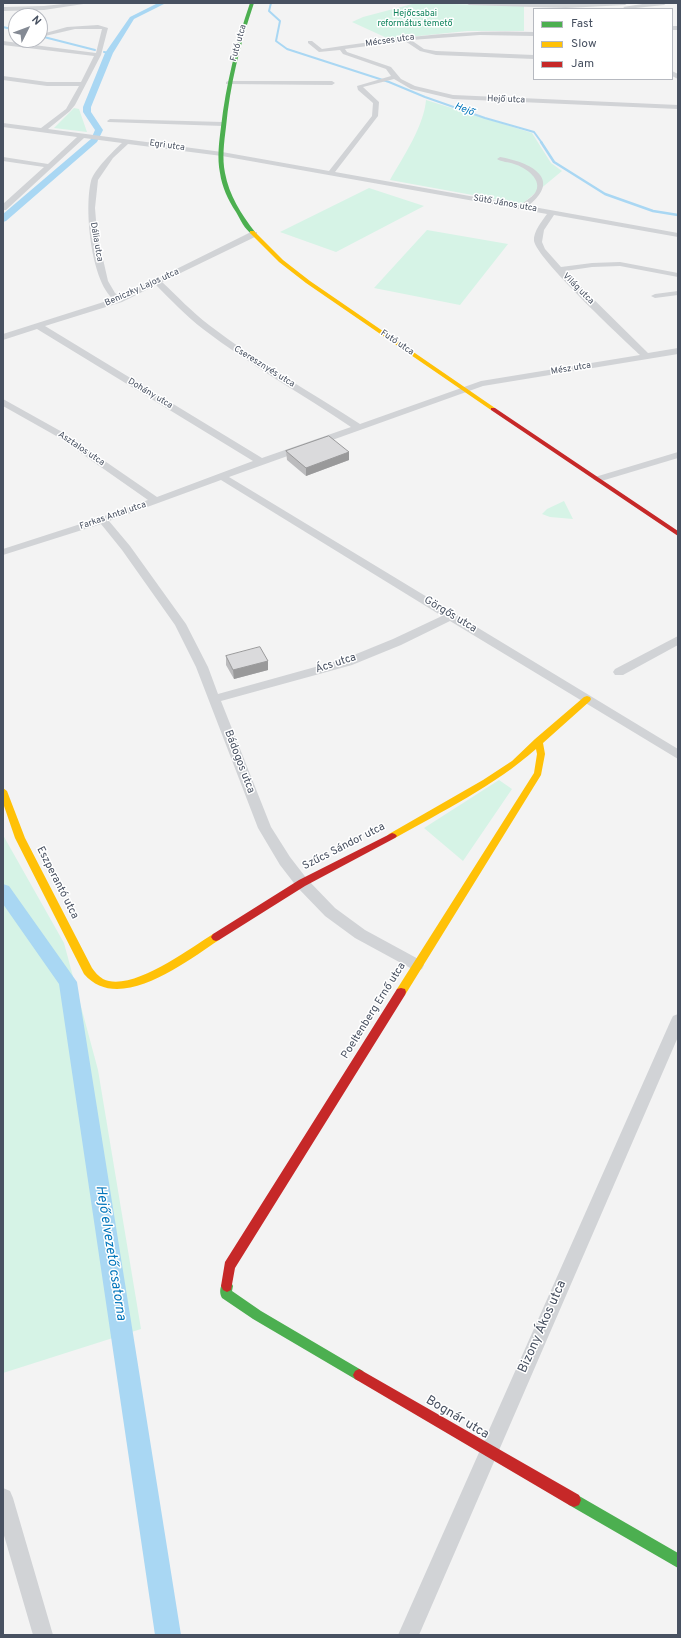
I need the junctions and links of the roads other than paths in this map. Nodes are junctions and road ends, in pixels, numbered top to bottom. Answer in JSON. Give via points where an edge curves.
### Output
{"nodes":[{"id":1,"x":87,"y":3,"type":"edge"},
{"id":2,"x":252,"y":3,"type":"edge"},
{"id":3,"x":469,"y":3,"type":"edge"},
{"id":4,"x":664,"y":3,"type":"edge"},
{"id":5,"x":626,"y":5,"type":"edge"},
{"id":6,"x":3,"y":9,"type":"edge"},
{"id":7,"x":48,"y":33,"type":"edge"},
{"id":8,"x":533,"y":34,"type":"edge"},
{"id":9,"x":405,"y":38,"type":"junction"},
{"id":10,"x":310,"y":42,"type":"dead end"},
{"id":11,"x":3,"y":43,"type":"edge"},
{"id":12,"x":343,"y":50,"type":"junction"},
{"id":13,"x":98,"y":55,"type":"junction"},
{"id":14,"x":533,"y":57,"type":"edge"},
{"id":15,"x":3,"y":78,"type":"edge"},
{"id":16,"x":391,"y":78,"type":"junction"},
{"id":17,"x":332,"y":83,"type":"dead end"},
{"id":18,"x":82,"y":84,"type":"junction"},
{"id":19,"x":228,"y":84,"type":"junction"},
{"id":20,"x":678,"y":107,"type":"edge"},
{"id":21,"x":223,"y":124,"type":"junction"},
{"id":22,"x":3,"y":125,"type":"edge"},
{"id":23,"x":109,"y":126,"type":"junction"},
{"id":24,"x":43,"y":130,"type":"junction"},
{"id":25,"x":86,"y":136,"type":"junction"},
{"id":26,"x":127,"y":141,"type":"junction"},
{"id":27,"x":222,"y":154,"type":"junction"},
{"id":28,"x":3,"y":159,"type":"edge"},
{"id":29,"x":500,"y":159,"type":"dead end"},
{"id":30,"x":50,"y":166,"type":"junction"},
{"id":31,"x":331,"y":173,"type":"junction"},
{"id":32,"x":4,"y":206,"type":"edge"},
{"id":33,"x":522,"y":207,"type":"junction"},
{"id":34,"x":552,"y":212,"type":"junction"},
{"id":35,"x":254,"y":234,"type":"junction"},
{"id":36,"x":678,"y":234,"type":"edge"},
{"id":37,"x":559,"y":270,"type":"junction"},
{"id":38,"x":678,"y":275,"type":"edge"},
{"id":39,"x":158,"y":283,"type":"junction"},
{"id":40,"x":678,"y":293,"type":"edge"},
{"id":41,"x":655,"y":296,"type":"dead end"},
{"id":42,"x":119,"y":300,"type":"junction"},
{"id":43,"x":40,"y":327,"type":"junction"},
{"id":44,"x":3,"y":338,"type":"edge"},
{"id":45,"x":678,"y":351,"type":"edge"},
{"id":46,"x":646,"y":356,"type":"junction"},
{"id":47,"x":465,"y":389,"type":"junction"},
{"id":48,"x":3,"y":402,"type":"edge"},
{"id":49,"x":358,"y":427,"type":"junction"},
{"id":50,"x":678,"y":455,"type":"edge"},
{"id":51,"x":261,"y":462,"type":"junction"},
{"id":52,"x":221,"y":476,"type":"junction"},
{"id":53,"x":598,"y":479,"type":"junction"},
{"id":54,"x":156,"y":501,"type":"junction"},
{"id":55,"x":103,"y":520,"type":"junction"},
{"id":56,"x":678,"y":534,"type":"edge"},
{"id":57,"x":3,"y":552,"type":"edge"},
{"id":58,"x":452,"y":616,"type":"junction"},
{"id":59,"x":678,"y":640,"type":"edge"},
{"id":60,"x":619,"y":672,"type":"dead end"},
{"id":61,"x":215,"y":699,"type":"junction"},
{"id":62,"x":587,"y":699,"type":"junction"},
{"id":63,"x":538,"y":742,"type":"junction"},
{"id":64,"x":678,"y":756,"type":"edge"},
{"id":65,"x":3,"y":791,"type":"edge"},
{"id":66,"x":302,"y":882,"type":"junction"},
{"id":67,"x":417,"y":965,"type":"junction"},
{"id":68,"x":98,"y":981,"type":"joint"},
{"id":69,"x":678,"y":1020,"type":"edge"},
{"id":70,"x":226,"y":1294,"type":"joint"},
{"id":71,"x":489,"y":1452,"type":"junction"},
{"id":72,"x":3,"y":1498,"type":"edge"},
{"id":73,"x":678,"y":1561,"type":"edge"},
{"id":74,"x":43,"y":1635,"type":"edge"},
{"id":75,"x":408,"y":1635,"type":"edge"}],
"edges":[{"from":1,"to":6,"type":"street"},
{"from":2,"to":19,"type":"main road","name":"Futó utca","via":[[238,42]]},
{"from":3,"to":5,"type":"street"},
{"from":4,"to":5,"type":"street"},
{"from":7,"to":13,"type":"street","via":[[72,28],[105,28]]},
{"from":8,"to":9,"type":"street","name":"Mécses utca","via":[[485,32]]},
{"from":9,"to":12,"type":"street","name":"Mécses utca"},
{"from":9,"to":14,"type":"street","via":[[422,50],[436,53]]},
{"from":10,"to":12,"type":"street","name":"Mécses utca","via":[[321,51]]},
{"from":11,"to":13,"type":"street"},
{"from":12,"to":16,"type":"street","name":"Hejő utca","via":[[389,68]]},
{"from":13,"to":18,"type":"street"},
{"from":15,"to":18,"type":"street","via":[[47,84]]},
{"from":16,"to":20,"type":"street","name":"Hejő utca","via":[[427,92],[453,97]]},
{"from":16,"to":31,"type":"street","via":[[360,86],[360,90],[376,102],[375,116]]},
{"from":17,"to":19,"type":"street"},
{"from":18,"to":24,"type":"street","via":[[68,110]]},
{"from":19,"to":21,"type":"main road","name":"Futó utca"},
{"from":21,"to":23,"type":"street"},
{"from":21,"to":27,"type":"main road","name":"Futó utca"},
{"from":22,"to":24,"type":"street","name":"Egri utca"},
{"from":23,"to":25,"type":"street","name":"Egri utca"},
{"from":23,"to":26,"type":"street","name":"Egri utca"},
{"from":24,"to":25,"type":"street","name":"Egri utca"},
{"from":25,"to":30,"type":"street"},
{"from":26,"to":27,"type":"street","name":"Egri utca"},
{"from":26,"to":42,"type":"street","name":"Dália utca","via":[[111,157],[95,180],[91,208],[93,233],[104,281]]},
{"from":27,"to":31,"type":"street","name":"Egri utca"},
{"from":27,"to":35,"type":"main road","name":"Futó utca","via":[[224,176],[232,200]]},
{"from":28,"to":30,"type":"street"},
{"from":29,"to":33,"type":"street","via":[[520,163],[537,176],[540,188]]},
{"from":30,"to":32,"type":"street"},
{"from":31,"to":33,"type":"street","name":"Sütő János utca"},
{"from":33,"to":34,"type":"street","name":"Sütő János utca"},
{"from":34,"to":36,"type":"street","name":"Sütő János utca"},
{"from":34,"to":37,"type":"street","name":"Világ utca","via":[[539,233],[537,243]]},
{"from":35,"to":39,"type":"street","name":"Beniczky Lajos utca"},
{"from":35,"to":47,"type":"main road","name":"Futó utca","via":[[302,278]]},
{"from":37,"to":38,"type":"street","via":[[620,264]]},
{"from":37,"to":46,"type":"street","name":"Világ utca"},
{"from":39,"to":42,"type":"street","name":"Beniczky Lajos utca"},
{"from":39,"to":49,"type":"street","name":"Cseresznyés utca","via":[[205,326],[253,362]]},
{"from":40,"to":41,"type":"street"},
{"from":42,"to":43,"type":"street","name":"Beniczky Lajos utca"},
{"from":43,"to":44,"type":"street","name":"Beniczky Lajos utca"},
{"from":43,"to":51,"type":"street","name":"Dohány utca"},
{"from":45,"to":46,"type":"street","name":"Mész utca"},
{"from":46,"to":47,"type":"street","name":"Mész utca","via":[[481,384]]},
{"from":47,"to":49,"type":"street","name":"Mész utca"},
{"from":47,"to":53,"type":"main road","name":"Futó utca"},
{"from":48,"to":54,"type":"street","name":"Asztalos utca","via":[[61,435]]},
{"from":49,"to":51,"type":"street","name":"Farkas Antal utca"},
{"from":50,"to":53,"type":"street"},
{"from":51,"to":52,"type":"street","name":"Farkas Antal utca"},
{"from":52,"to":54,"type":"street","name":"Farkas Antal utca"},
{"from":52,"to":58,"type":"street","name":"Görgős utca"},
{"from":53,"to":56,"type":"main road","name":"Futó utca"},
{"from":54,"to":55,"type":"street","name":"Farkas Antal utca"},
{"from":55,"to":57,"type":"street","name":"Farkas Antal utca"},
{"from":55,"to":61,"type":"street","name":"Bádogos utca","via":[[180,624]]},
{"from":58,"to":61,"type":"street","name":"Ács utca","via":[[348,662]]},
{"from":58,"to":62,"type":"street","name":"Görgős utca"},
{"from":59,"to":60,"type":"street"},
{"from":61,"to":66,"type":"street","name":"Bádogos utca","via":[[266,828],[285,861]]},
{"from":62,"to":63,"type":"main road","name":"Szűcs Sándor utca"},
{"from":62,"to":64,"type":"street","name":"Görgős utca"},
{"from":63,"to":66,"type":"main road","name":"Szűcs Sándor utca","via":[[515,763],[486,782],[391,836]]},
{"from":63,"to":67,"type":"main road","name":"Poeltenberg Ernő utca","via":[[541,754],[538,773]]},
{"from":65,"to":68,"type":"main road","name":"Eszperantó utca","via":[[20,838],[86,968]]},
{"from":66,"to":67,"type":"street","name":"Bádogos utca","via":[[330,912],[360,934]]},
{"from":66,"to":68,"type":"main road","name":"Szűcs Sándor utca","via":[[152,977],[125,985],[110,986]]},
{"from":67,"to":70,"type":"main road","name":"Poeltenberg Ernő utca","via":[[229,1266]]},
{"from":69,"to":71,"type":"street","name":"Bizony Ákos utca"},
{"from":70,"to":71,"type":"main road","name":"Bognár utca","via":[[257,1315]]},
{"from":71,"to":73,"type":"main road","name":"Bognár utca"},
{"from":71,"to":75,"type":"street","name":"Bizony Ákos utca"},
{"from":72,"to":74,"type":"street"}]}
